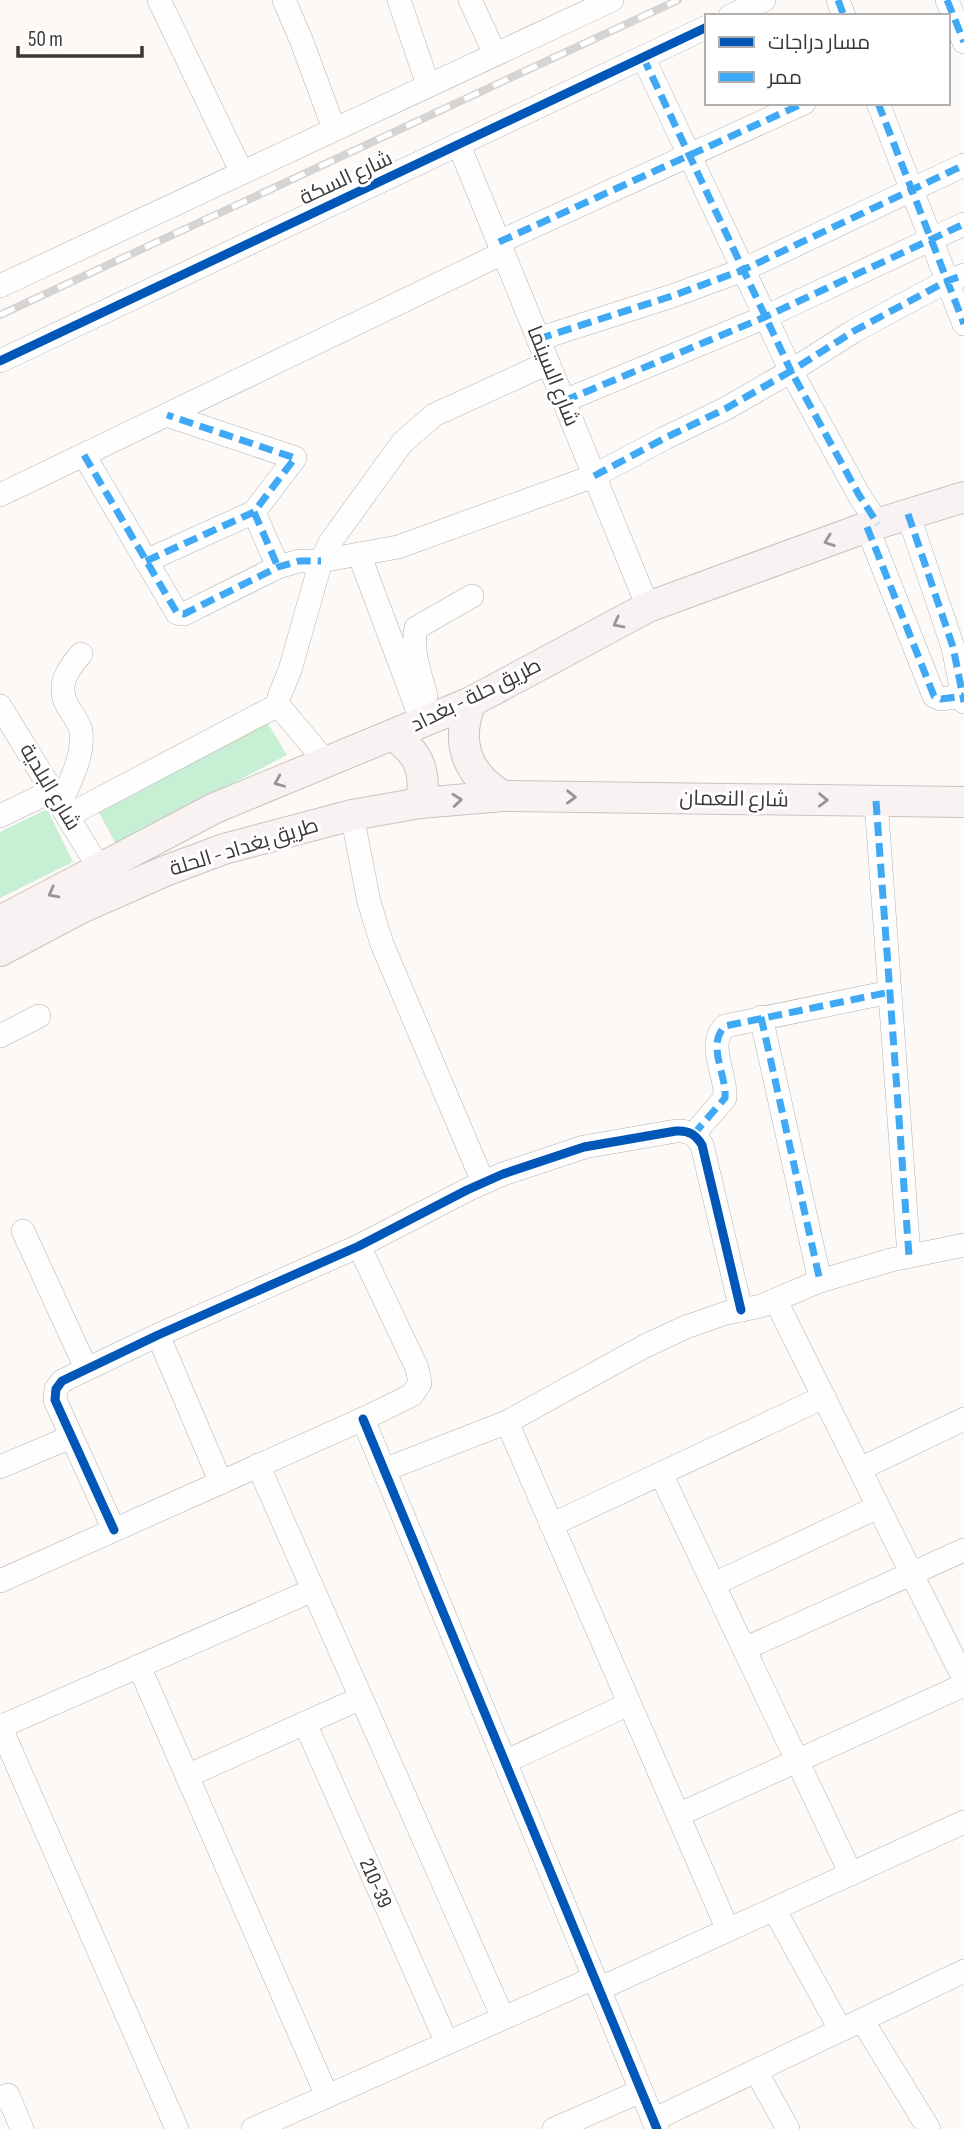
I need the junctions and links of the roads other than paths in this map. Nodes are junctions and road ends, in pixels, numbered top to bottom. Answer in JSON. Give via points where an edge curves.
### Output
{"nodes":[{"id":1,"x":159,"y":0,"type":"edge"},
{"id":2,"x":284,"y":0,"type":"edge"},
{"id":3,"x":399,"y":0,"type":"edge"},
{"id":4,"x":470,"y":0,"type":"edge"},
{"id":5,"x":612,"y":0,"type":"edge"},
{"id":6,"x":764,"y":0,"type":"edge"},
{"id":7,"x":947,"y":0,"type":"edge"},
{"id":8,"x":576,"y":8,"type":"edge"},
{"id":9,"x":734,"y":14,"type":"edge"},
{"id":10,"x":705,"y":28,"type":"edge"},
{"id":11,"x":959,"y":34,"type":"edge"},
{"id":12,"x":495,"y":54,"type":"junction"},
{"id":13,"x":643,"y":57,"type":"junction"},
{"id":14,"x":428,"y":85,"type":"junction"},
{"id":15,"x":800,"y":105,"type":"edge"},
{"id":16,"x":879,"y":105,"type":"edge"},
{"id":17,"x":334,"y":129,"type":"junction"},
{"id":18,"x":458,"y":145,"type":"junction"},
{"id":19,"x":690,"y":156,"type":"junction"},
{"id":20,"x":964,"y":165,"type":"edge"},
{"id":21,"x":242,"y":173,"type":"junction"},
{"id":22,"x":912,"y":190,"type":"junction"},
{"id":23,"x":964,"y":223,"type":"edge"},
{"id":24,"x":931,"y":240,"type":"junction"},
{"id":25,"x":501,"y":247,"type":"junction"},
{"id":26,"x":743,"y":270,"type":"junction"},
{"id":27,"x":956,"y":278,"type":"edge"},
{"id":28,"x":0,"y":286,"type":"edge"},
{"id":29,"x":765,"y":317,"type":"junction"},
{"id":30,"x":964,"y":324,"type":"edge"},
{"id":31,"x":538,"y":339,"type":"junction"},
{"id":32,"x":0,"y":361,"type":"edge"},
{"id":33,"x":548,"y":363,"type":"junction"},
{"id":34,"x":791,"y":371,"type":"junction"},
{"id":35,"x":564,"y":401,"type":"junction"},
{"id":36,"x":167,"y":415,"type":"junction"},
{"id":37,"x":84,"y":454,"type":"junction"},
{"id":38,"x":594,"y":476,"type":"junction"},
{"id":39,"x":0,"y":495,"type":"edge"},
{"id":40,"x":964,"y":497,"type":"edge"},
{"id":41,"x":254,"y":512,"type":"junction"},
{"id":42,"x":908,"y":514,"type":"junction"},
{"id":43,"x":873,"y":525,"type":"junction"},
{"id":44,"x":359,"y":554,"type":"junction"},
{"id":45,"x":146,"y":561,"type":"junction"},
{"id":46,"x":321,"y":561,"type":"junction"},
{"id":47,"x":278,"y":567,"type":"junction"},
{"id":48,"x":472,"y":596,"type":"dead end"},
{"id":49,"x":648,"y":607,"type":"junction"},
{"id":50,"x":81,"y":654,"type":"dead end"},
{"id":51,"x":964,"y":698,"type":"edge"},
{"id":52,"x":471,"y":702,"type":"junction"},
{"id":53,"x":278,"y":705,"type":"junction"},
{"id":54,"x":0,"y":706,"type":"edge"},
{"id":55,"x":428,"y":720,"type":"junction"},
{"id":56,"x":391,"y":735,"type":"junction"},
{"id":57,"x":326,"y":762,"type":"junction"},
{"id":58,"x":503,"y":796,"type":"junction"},
{"id":59,"x":876,"y":801,"type":"junction"},
{"id":60,"x":964,"y":802,"type":"edge"},
{"id":61,"x":59,"y":803,"type":"junction"},
{"id":62,"x":420,"y":803,"type":"junction"},
{"id":63,"x":352,"y":815,"type":"junction"},
{"id":64,"x":0,"y":816,"type":"edge"},
{"id":65,"x":99,"y":868,"type":"junction"},
{"id":66,"x":0,"y":921,"type":"edge"},
{"id":67,"x":0,"y":951,"type":"edge"},
{"id":68,"x":890,"y":992,"type":"junction"},
{"id":69,"x":39,"y":1016,"type":"dead end"},
{"id":70,"x":761,"y":1017,"type":"junction"},
{"id":71,"x":0,"y":1036,"type":"edge"},
{"id":72,"x":693,"y":1135,"type":"junction"},
{"id":73,"x":484,"y":1182,"type":"junction"},
{"id":74,"x":23,"y":1231,"type":"dead end"},
{"id":75,"x":964,"y":1245,"type":"edge"},
{"id":76,"x":359,"y":1247,"type":"junction"},
{"id":77,"x":909,"y":1255,"type":"junction"},
{"id":78,"x":820,"y":1281,"type":"junction"},
{"id":79,"x":776,"y":1300,"type":"junction"},
{"id":80,"x":741,"y":1310,"type":"junction"},
{"id":81,"x":158,"y":1335,"type":"junction"},
{"id":82,"x":86,"y":1368,"type":"junction"},
{"id":83,"x":824,"y":1397,"type":"junction"},
{"id":84,"x":363,"y":1419,"type":"junction"},
{"id":85,"x":964,"y":1419,"type":"edge"},
{"id":86,"x":507,"y":1422,"type":"junction"},
{"id":87,"x":71,"y":1437,"type":"junction"},
{"id":88,"x":258,"y":1465,"type":"junction"},
{"id":89,"x":0,"y":1467,"type":"edge"},
{"id":90,"x":860,"y":1469,"type":"junction"},
{"id":91,"x":384,"y":1471,"type":"junction"},
{"id":92,"x":660,"y":1474,"type":"junction"},
{"id":93,"x":220,"y":1483,"type":"junction"},
{"id":94,"x":878,"y":1507,"type":"junction"},
{"id":95,"x":551,"y":1525,"type":"junction"},
{"id":96,"x":114,"y":1530,"type":"junction"},
{"id":97,"x":964,"y":1550,"type":"edge"},
{"id":98,"x":911,"y":1574,"type":"junction"},
{"id":99,"x":0,"y":1581,"type":"edge"},
{"id":100,"x":714,"y":1584,"type":"junction"},
{"id":101,"x":313,"y":1590,"type":"junction"},
{"id":102,"x":744,"y":1649,"type":"junction"},
{"id":103,"x":139,"y":1666,"type":"junction"},
{"id":104,"x":964,"y":1679,"type":"edge"},
{"id":105,"x":964,"y":1685,"type":"edge"},
{"id":106,"x":361,"y":1698,"type":"junction"},
{"id":107,"x":629,"y":1704,"type":"junction"},
{"id":108,"x":305,"y":1723,"type":"junction"},
{"id":109,"x":0,"y":1726,"type":"edge"},
{"id":110,"x":797,"y":1761,"type":"junction"},
{"id":111,"x":505,"y":1762,"type":"junction"},
{"id":112,"x":187,"y":1776,"type":"junction"},
{"id":113,"x":678,"y":1815,"type":"junction"},
{"id":114,"x":964,"y":1822,"type":"edge"},
{"id":115,"x":851,"y":1874,"type":"junction"},
{"id":116,"x":774,"y":1909,"type":"junction"},
{"id":117,"x":728,"y":1930,"type":"junction"},
{"id":118,"x":964,"y":1970,"type":"edge"},
{"id":119,"x":596,"y":1984,"type":"junction"},
{"id":120,"x":503,"y":2018,"type":"junction"},
{"id":121,"x":862,"y":2020,"type":"junction"},
{"id":122,"x":840,"y":2029,"type":"junction"},
{"id":123,"x":447,"y":2043,"type":"junction"},
{"id":124,"x":756,"y":2071,"type":"junction"},
{"id":125,"x":641,"y":2091,"type":"junction"},
{"id":126,"x":327,"y":2096,"type":"junction"},
{"id":127,"x":0,"y":2098,"type":"edge"},
{"id":128,"x":655,"y":2124,"type":"edge"},
{"id":129,"x":22,"y":2129,"type":"edge"},
{"id":130,"x":177,"y":2129,"type":"edge"},
{"id":131,"x":256,"y":2129,"type":"edge"},
{"id":132,"x":554,"y":2129,"type":"edge"},
{"id":133,"x":788,"y":2129,"type":"edge"},
{"id":134,"x":929,"y":2129,"type":"edge"}],
"edges":[{"from":1,"to":21,"type":"street"},
{"from":2,"to":17,"type":"street"},
{"from":3,"to":14,"type":"street"},
{"from":4,"to":12,"type":"street"},
{"from":5,"to":8,"type":"street"},
{"from":6,"to":9,"type":"street"},
{"from":7,"to":11,"type":"street"},
{"from":8,"to":12,"type":"street"},
{"from":10,"to":13,"type":"street","name":"شارع السكة"},
{"from":12,"to":14,"type":"street"},
{"from":13,"to":18,"type":"street","name":"شارع السكة"},
{"from":13,"to":19,"type":"street"},
{"from":14,"to":17,"type":"street"},
{"from":15,"to":19,"type":"street"},
{"from":16,"to":22,"type":"street"},
{"from":17,"to":21,"type":"street"},
{"from":18,"to":25,"type":"street","name":"شارع السينما"},
{"from":18,"to":32,"type":"street","name":"شارع السكة"},
{"from":19,"to":25,"type":"street"},
{"from":19,"to":26,"type":"street"},
{"from":20,"to":22,"type":"street"},
{"from":21,"to":28,"type":"street"},
{"from":22,"to":24,"type":"street"},
{"from":22,"to":26,"type":"street"},
{"from":23,"to":24,"type":"street"},
{"from":24,"to":27,"type":"street"},
{"from":24,"to":29,"type":"street"},
{"from":25,"to":31,"type":"street","name":"شارع السينما"},
{"from":25,"to":36,"type":"street"},
{"from":26,"to":29,"type":"street"},
{"from":26,"to":31,"type":"street"},
{"from":27,"to":30,"type":"street"},
{"from":27,"to":34,"type":"street","via":[[854,331]]},
{"from":29,"to":34,"type":"street"},
{"from":29,"to":35,"type":"street"},
{"from":31,"to":33,"type":"street","name":"شارع السينما"},
{"from":33,"to":35,"type":"street","name":"شارع السينما"},
{"from":33,"to":46,"type":"street","via":[[434,415],[401,443]]},
{"from":34,"to":38,"type":"street"},
{"from":34,"to":43,"type":"street"},
{"from":35,"to":38,"type":"street","name":"شارع السينما"},
{"from":36,"to":37,"type":"street"},
{"from":36,"to":41,"type":"street","via":[[295,458]]},
{"from":37,"to":39,"type":"street"},
{"from":37,"to":45,"type":"street"},
{"from":38,"to":44,"type":"street","via":[[398,547]]},
{"from":38,"to":49,"type":"street","name":"شارع السينما"},
{"from":40,"to":42,"type":"main road","name":"طريق حلة - بغداد"},
{"from":41,"to":45,"type":"street"},
{"from":41,"to":47,"type":"street"},
{"from":42,"to":43,"type":"main road","name":"طريق حلة - بغداد"},
{"from":42,"to":51,"type":"street","via":[[953,647]]},
{"from":43,"to":49,"type":"main road","name":"طريق حلة - بغداد","one_way":true},
{"from":43,"to":51,"type":"street","via":[[934,696]]},
{"from":44,"to":46,"type":"street"},
{"from":44,"to":55,"type":"street"},
{"from":45,"to":47,"type":"street","via":[[177,613],[184,614]]},
{"from":46,"to":47,"type":"street"},
{"from":46,"to":53,"type":"street"},
{"from":48,"to":55,"type":"street","via":[[416,628],[416,657]]},
{"from":49,"to":52,"type":"main road","name":"طريق حلة - بغداد","one_way":true},
{"from":50,"to":61,"type":"street","via":[[70,667],[63,691],[81,731],[80,750]]},
{"from":52,"to":55,"type":"main road","name":"طريق حلة - بغداد"},
{"from":52,"to":58,"type":"main road","via":[[464,728],[467,756],[481,779]]},
{"from":53,"to":57,"type":"street"},
{"from":53,"to":61,"type":"street"},
{"from":54,"to":61,"type":"street","name":"شارع البلدية"},
{"from":55,"to":56,"type":"main road","name":"طريق حلة - بغداد"},
{"from":56,"to":57,"type":"main road","name":"طريق حلة - بغداد"},
{"from":56,"to":62,"type":"main road","via":[[410,748],[421,769]]},
{"from":57,"to":65,"type":"main road","name":"طريق حلة - بغداد","one_way":true,"via":[[215,808]]},
{"from":58,"to":59,"type":"main road","name":"شارع النعمان","one_way":true},
{"from":62,"to":58,"type":"main road","name":"طريق بغداد - الحلة","one_way":true},
{"from":59,"to":60,"type":"main road","name":"شارع النعمان"},
{"from":59,"to":68,"type":"street"},
{"from":61,"to":64,"type":"street"},
{"from":61,"to":65,"type":"street","name":"شارع البلدية"},
{"from":62,"to":63,"type":"main road","name":"طريق بغداد - الحلة"},
{"from":63,"to":67,"type":"main road","name":"طريق بغداد - الحلة","via":[[224,849],[165,871]]},
{"from":63,"to":73,"type":"street","via":[[382,944]]},
{"from":65,"to":66,"type":"main road","name":"طريق حلة - بغداد","one_way":true},
{"from":68,"to":70,"type":"street"},
{"from":68,"to":77,"type":"street"},
{"from":69,"to":71,"type":"street"},
{"from":70,"to":72,"type":"street","via":[[730,1024],[719,1033],[716,1046],[725,1098]]},
{"from":70,"to":78,"type":"street"},
{"from":72,"to":73,"type":"street","via":[[677,1131],[584,1147]]},
{"from":72,"to":80,"type":"street","via":[[702,1145]]},
{"from":73,"to":76,"type":"street"},
{"from":74,"to":82,"type":"street"},
{"from":75,"to":77,"type":"street"},
{"from":76,"to":81,"type":"street"},
{"from":76,"to":84,"type":"street","via":[[420,1383],[412,1395]]},
{"from":77,"to":78,"type":"street"},
{"from":78,"to":79,"type":"street"},
{"from":79,"to":80,"type":"street"},
{"from":79,"to":83,"type":"street"},
{"from":80,"to":86,"type":"street","via":[[666,1335]]},
{"from":81,"to":82,"type":"street"},
{"from":81,"to":93,"type":"street"},
{"from":82,"to":87,"type":"street","via":[[62,1381],[56,1390],[55,1400]]},
{"from":83,"to":90,"type":"street"},
{"from":83,"to":92,"type":"street"},
{"from":84,"to":88,"type":"street"},
{"from":84,"to":91,"type":"street"},
{"from":85,"to":90,"type":"street"},
{"from":86,"to":91,"type":"street"},
{"from":86,"to":95,"type":"street"},
{"from":87,"to":89,"type":"street"},
{"from":87,"to":96,"type":"street"},
{"from":88,"to":93,"type":"street"},
{"from":88,"to":101,"type":"street"},
{"from":90,"to":94,"type":"street"},
{"from":91,"to":111,"type":"street"},
{"from":92,"to":95,"type":"street"},
{"from":92,"to":100,"type":"street"},
{"from":93,"to":96,"type":"street"},
{"from":94,"to":98,"type":"street"},
{"from":94,"to":100,"type":"street"},
{"from":95,"to":107,"type":"street"},
{"from":96,"to":99,"type":"street"},
{"from":97,"to":98,"type":"street"},
{"from":98,"to":102,"type":"street"},
{"from":98,"to":104,"type":"street"},
{"from":100,"to":102,"type":"street"},
{"from":101,"to":103,"type":"street"},
{"from":101,"to":106,"type":"street"},
{"from":102,"to":110,"type":"street"},
{"from":103,"to":109,"type":"street"},
{"from":103,"to":112,"type":"street"},
{"from":105,"to":110,"type":"street"},
{"from":106,"to":108,"type":"street"},
{"from":106,"to":120,"type":"street"},
{"from":107,"to":111,"type":"street"},
{"from":107,"to":113,"type":"street"},
{"from":108,"to":112,"type":"street"},
{"from":108,"to":123,"type":"street","name":"210-39"},
{"from":109,"to":130,"type":"street"},
{"from":110,"to":113,"type":"street"},
{"from":110,"to":115,"type":"street"},
{"from":111,"to":119,"type":"street"},
{"from":112,"to":126,"type":"street"},
{"from":113,"to":117,"type":"street"},
{"from":114,"to":115,"type":"street"},
{"from":115,"to":116,"type":"street"},
{"from":116,"to":117,"type":"street"},
{"from":116,"to":122,"type":"street"},
{"from":117,"to":119,"type":"street"},
{"from":118,"to":121,"type":"street"},
{"from":119,"to":120,"type":"street"},
{"from":119,"to":125,"type":"street"},
{"from":120,"to":123,"type":"street"},
{"from":121,"to":122,"type":"street"},
{"from":121,"to":134,"type":"street"},
{"from":122,"to":124,"type":"street"},
{"from":123,"to":126,"type":"street"},
{"from":124,"to":128,"type":"street"},
{"from":124,"to":133,"type":"street"},
{"from":125,"to":128,"type":"street"},
{"from":125,"to":132,"type":"street"},
{"from":126,"to":131,"type":"street"},
{"from":127,"to":129,"type":"street","via":[[8,2095]]}]}
